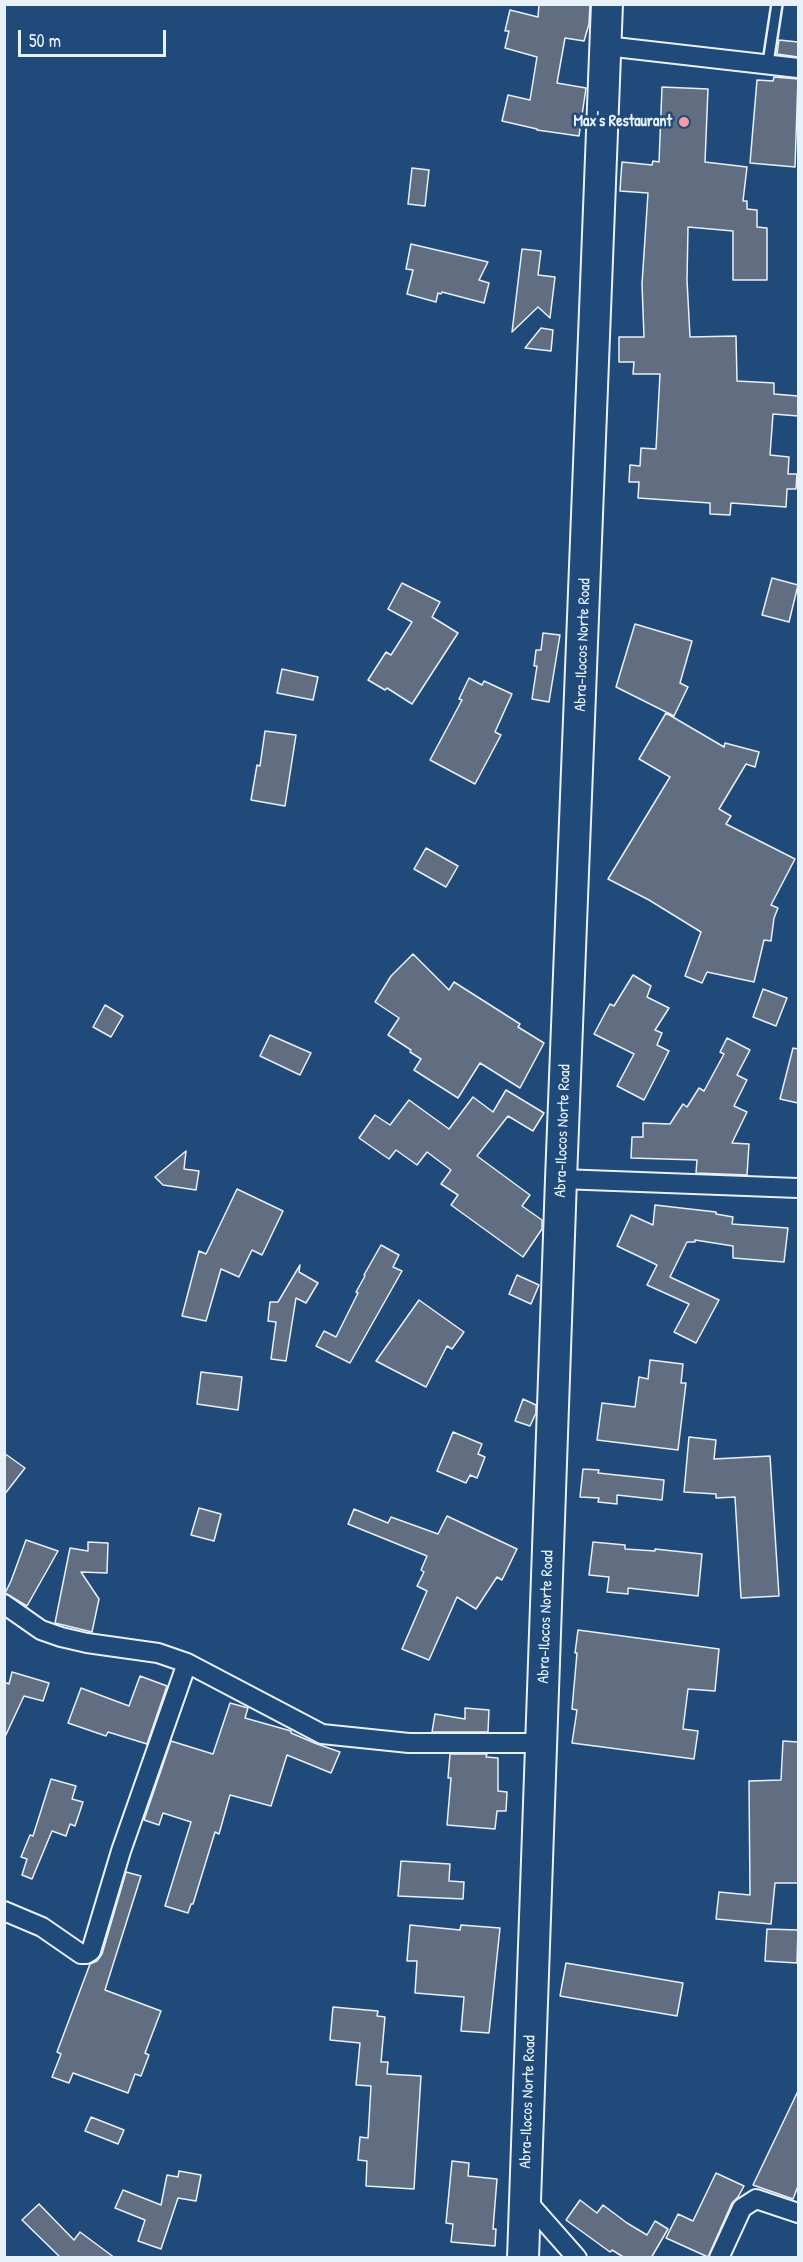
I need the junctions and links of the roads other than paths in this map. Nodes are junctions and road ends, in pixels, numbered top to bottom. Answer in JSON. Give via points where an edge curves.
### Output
{"nodes":[{"id":1,"x":607,"y":4,"type":"edge"},
{"id":2,"x":777,"y":4,"type":"edge"},
{"id":3,"x":606,"y":46,"type":"junction"},
{"id":4,"x":768,"y":63,"type":"junction"},
{"id":5,"x":798,"y":68,"type":"edge"},
{"id":6,"x":561,"y":1179,"type":"junction"},
{"id":7,"x":798,"y":1188,"type":"edge"},
{"id":8,"x":4,"y":1604,"type":"edge"},
{"id":9,"x":187,"y":1663,"type":"junction"},
{"id":10,"x":541,"y":1743,"type":"junction"},
{"id":11,"x":4,"y":1911,"type":"edge"},
{"id":12,"x":525,"y":2199,"type":"junction"},
{"id":13,"x":798,"y":2213,"type":"edge"},
{"id":14,"x":523,"y":2258,"type":"edge"},
{"id":15,"x":577,"y":2258,"type":"edge"},
{"id":16,"x":719,"y":2258,"type":"edge"}],
"edges":[{"from":1,"to":3,"type":"main road","name":"Abra-Ilocos Norte Road"},
{"from":2,"to":4,"type":"lane"},
{"from":3,"to":4,"type":"street"},
{"from":3,"to":6,"type":"main road","name":"Abra-Ilocos Norte Road"},
{"from":4,"to":5,"type":"street"},
{"from":6,"to":7,"type":"street"},
{"from":6,"to":10,"type":"main road","name":"Abra-Ilocos Norte Road"},
{"from":8,"to":9,"type":"street","via":[[42,1630],[61,1637],[158,1653]]},
{"from":9,"to":10,"type":"street","via":[[322,1734],[409,1743]]},
{"from":9,"to":11,"type":"street","via":[[121,1851],[91,1951],[81,1954],[42,1927]]},
{"from":10,"to":12,"type":"main road","name":"Abra-Ilocos Norte Road"},
{"from":12,"to":14,"type":"main road","name":"Abra-Ilocos Norte Road"},
{"from":12,"to":15,"type":"street"},
{"from":13,"to":16,"type":"street","via":[[756,2199],[742,2208]]}]}
